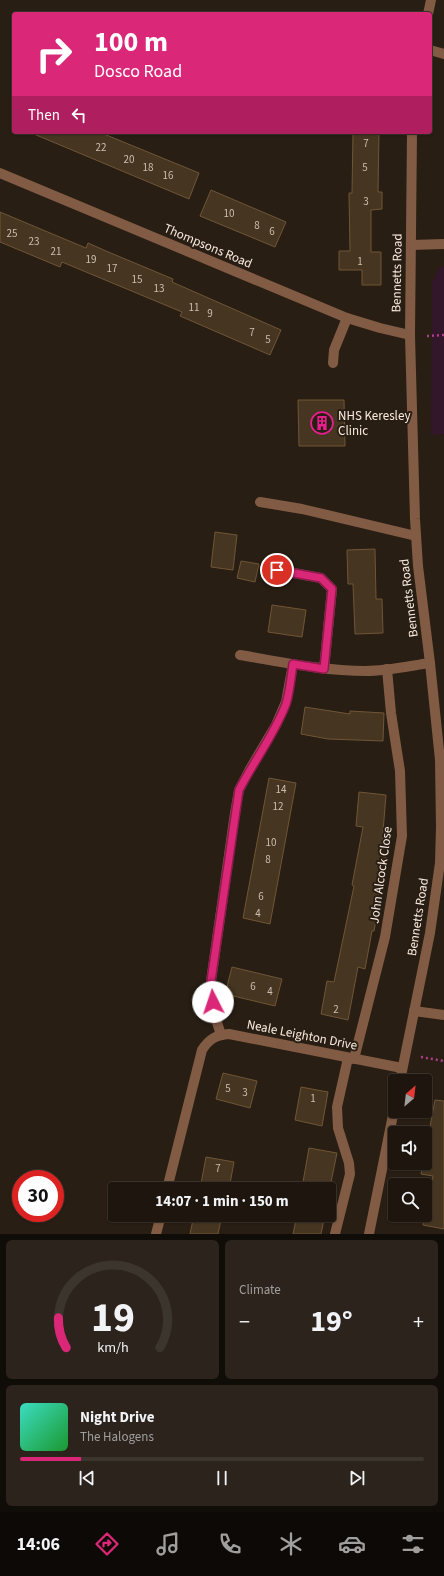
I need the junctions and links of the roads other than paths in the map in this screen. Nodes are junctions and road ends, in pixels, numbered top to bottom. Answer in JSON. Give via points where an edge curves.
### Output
{"nodes":[{"id":1,"x":431,"y":0,"type":"edge"},
{"id":2,"x":428,"y":12,"type":"edge"},
{"id":3,"x":432,"y":51,"type":"edge"},
{"id":4,"x":444,"y":54,"type":"edge"},
{"id":5,"x":412,"y":134,"type":"edge"},
{"id":6,"x":0,"y":173,"type":"edge"},
{"id":7,"x":444,"y":244,"type":"edge"},
{"id":8,"x":411,"y":245,"type":"junction"},
{"id":9,"x":347,"y":318,"type":"junction"},
{"id":10,"x":410,"y":335,"type":"junction"},
{"id":11,"x":333,"y":363,"type":"dead end"},
{"id":12,"x":260,"y":502,"type":"dead end"},
{"id":13,"x":416,"y":536,"type":"junction"},
{"id":14,"x":277,"y":570,"type":"dead end"},
{"id":15,"x":240,"y":655,"type":"dead end"},
{"id":16,"x":430,"y":663,"type":"junction"},
{"id":17,"x":293,"y":664,"type":"junction"},
{"id":18,"x":324,"y":669,"type":"junction"},
{"id":19,"x":387,"y":669,"type":"junction"},
{"id":20,"x":442,"y":760,"type":"edge"},
{"id":21,"x":414,"y":1011,"type":"junction"},
{"id":22,"x":444,"y":1015,"type":"edge"},
{"id":23,"x":221,"y":1035,"type":"junction"},
{"id":24,"x":351,"y":1058,"type":"junction"},
{"id":25,"x":402,"y":1068,"type":"junction"},
{"id":26,"x":401,"y":1074,"type":"edge"},
{"id":27,"x":392,"y":1118,"type":"edge"},
{"id":28,"x":169,"y":1182,"type":"edge"},
{"id":29,"x":159,"y":1222,"type":"edge"},
{"id":30,"x":156,"y":1234,"type":"edge"},
{"id":31,"x":335,"y":1234,"type":"edge"},
{"id":32,"x":369,"y":1234,"type":"edge"}],
"edges":[{"from":1,"to":2,"type":"street"},
{"from":3,"to":4,"type":"street"},
{"from":5,"to":8,"type":"street","name":"Bennetts Road"},
{"from":6,"to":9,"type":"street","name":"Thompsons Road"},
{"from":7,"to":8,"type":"street"},
{"from":8,"to":10,"type":"street","name":"Bennetts Road"},
{"from":9,"to":10,"type":"street","name":"Thompsons Road"},
{"from":9,"to":11,"type":"street","via":[[334,350]]},
{"from":10,"to":13,"type":"street","name":"Bennetts Road"},
{"from":12,"to":13,"type":"street","via":[[302,508]]},
{"from":13,"to":16,"type":"street","name":"Bennetts Road"},
{"from":14,"to":18,"type":"street","via":[[321,578],[332,589]]},
{"from":15,"to":17,"type":"street"},
{"from":16,"to":19,"type":"street"},
{"from":16,"to":20,"type":"street","name":"Bennetts Road"},
{"from":17,"to":18,"type":"street"},
{"from":17,"to":23,"type":"street","via":[[286,702],[276,725],[239,790],[236,805],[211,981],[214,1013]]},
{"from":18,"to":19,"type":"street"},
{"from":19,"to":24,"type":"street","name":"John Alcock Close","via":[[390,713],[400,771],[402,836],[385,937]]},
{"from":20,"to":21,"type":"street","name":"Bennetts Road","via":[[440,864],[430,933]]},
{"from":21,"to":22,"type":"street"},
{"from":21,"to":25,"type":"street","name":"Bennetts Road"},
{"from":23,"to":24,"type":"street","name":"Neale Leighton Drive","via":[[228,1034]]},
{"from":23,"to":28,"type":"street","via":[[207,1042],[202,1050]]},
{"from":24,"to":25,"type":"street","name":"Neale Leighton Drive"},
{"from":24,"to":31,"type":"street","name":"John Alcock Close","via":[[337,1107],[338,1128],[350,1174]]},
{"from":25,"to":26,"type":"street","name":"Bennetts Road"},
{"from":27,"to":32,"type":"street"},
{"from":29,"to":30,"type":"street"}]}
